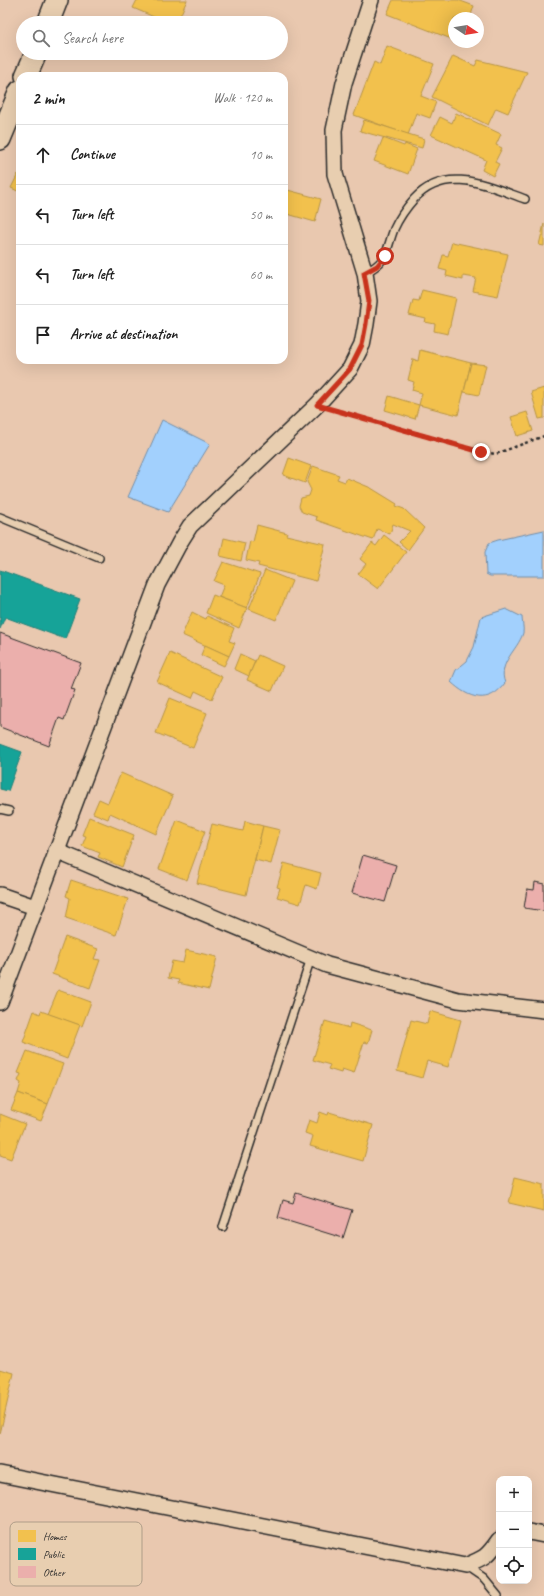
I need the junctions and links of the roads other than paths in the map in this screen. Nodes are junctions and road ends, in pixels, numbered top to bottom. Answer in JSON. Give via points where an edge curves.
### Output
{"nodes":[{"id":1,"x":57,"y":0,"type":"edge"},
{"id":2,"x":371,"y":0,"type":"edge"},
{"id":3,"x":51,"y":16,"type":"edge"},
{"id":4,"x":33,"y":60,"type":"edge"},
{"id":5,"x":28,"y":72,"type":"edge"},
{"id":6,"x":16,"y":101,"type":"edge"},
{"id":7,"x":0,"y":139,"type":"edge"},
{"id":8,"x":525,"y":199,"type":"dead end"},
{"id":9,"x":364,"y":273,"type":"junction"},
{"id":10,"x":0,"y":517,"type":"edge"},
{"id":11,"x":99,"y":558,"type":"dead end"},
{"id":12,"x":0,"y":808,"type":"edge"},
{"id":13,"x":9,"y":812,"type":"dead end"},
{"id":14,"x":56,"y":851,"type":"junction"},
{"id":15,"x":0,"y":895,"type":"edge"},
{"id":16,"x":35,"y":907,"type":"junction"},
{"id":17,"x":311,"y":958,"type":"junction"},
{"id":18,"x":0,"y":1002,"type":"edge"},
{"id":19,"x":544,"y":1010,"type":"edge"},
{"id":20,"x":223,"y":1227,"type":"dead end"},
{"id":21,"x":0,"y":1474,"type":"edge"},
{"id":22,"x":532,"y":1533,"type":"edge"},
{"id":23,"x":544,"y":1536,"type":"edge"},
{"id":24,"x":496,"y":1544,"type":"edge"},
{"id":25,"x":465,"y":1566,"type":"junction"},
{"id":26,"x":498,"y":1596,"type":"edge"}],
"edges":[{"from":1,"to":3,"type":"street"},
{"from":2,"to":9,"type":"street","via":[[344,83],[334,130],[335,174]]},
{"from":4,"to":5,"type":"street"},
{"from":6,"to":7,"type":"street"},
{"from":8,"to":9,"type":"lane","via":[[484,184],[451,179],[422,190],[405,209],[394,228],[385,256],[377,266]]},
{"from":9,"to":14,"type":"street","via":[[369,301],[366,324],[362,345],[350,369],[317,405],[190,526],[157,584]]},
{"from":10,"to":11,"type":"lane"},
{"from":12,"to":13,"type":"lane"},
{"from":14,"to":16,"type":"street"},
{"from":14,"to":17,"type":"street"},
{"from":15,"to":16,"type":"street"},
{"from":16,"to":18,"type":"street"},
{"from":17,"to":19,"type":"street","via":[[327,965],[458,1000]]},
{"from":17,"to":20,"type":"lane"},
{"from":21,"to":25,"type":"street"},
{"from":22,"to":23,"type":"street"},
{"from":24,"to":25,"type":"street","via":[[483,1559]]},
{"from":25,"to":26,"type":"lane","via":[[484,1579]]}]}
